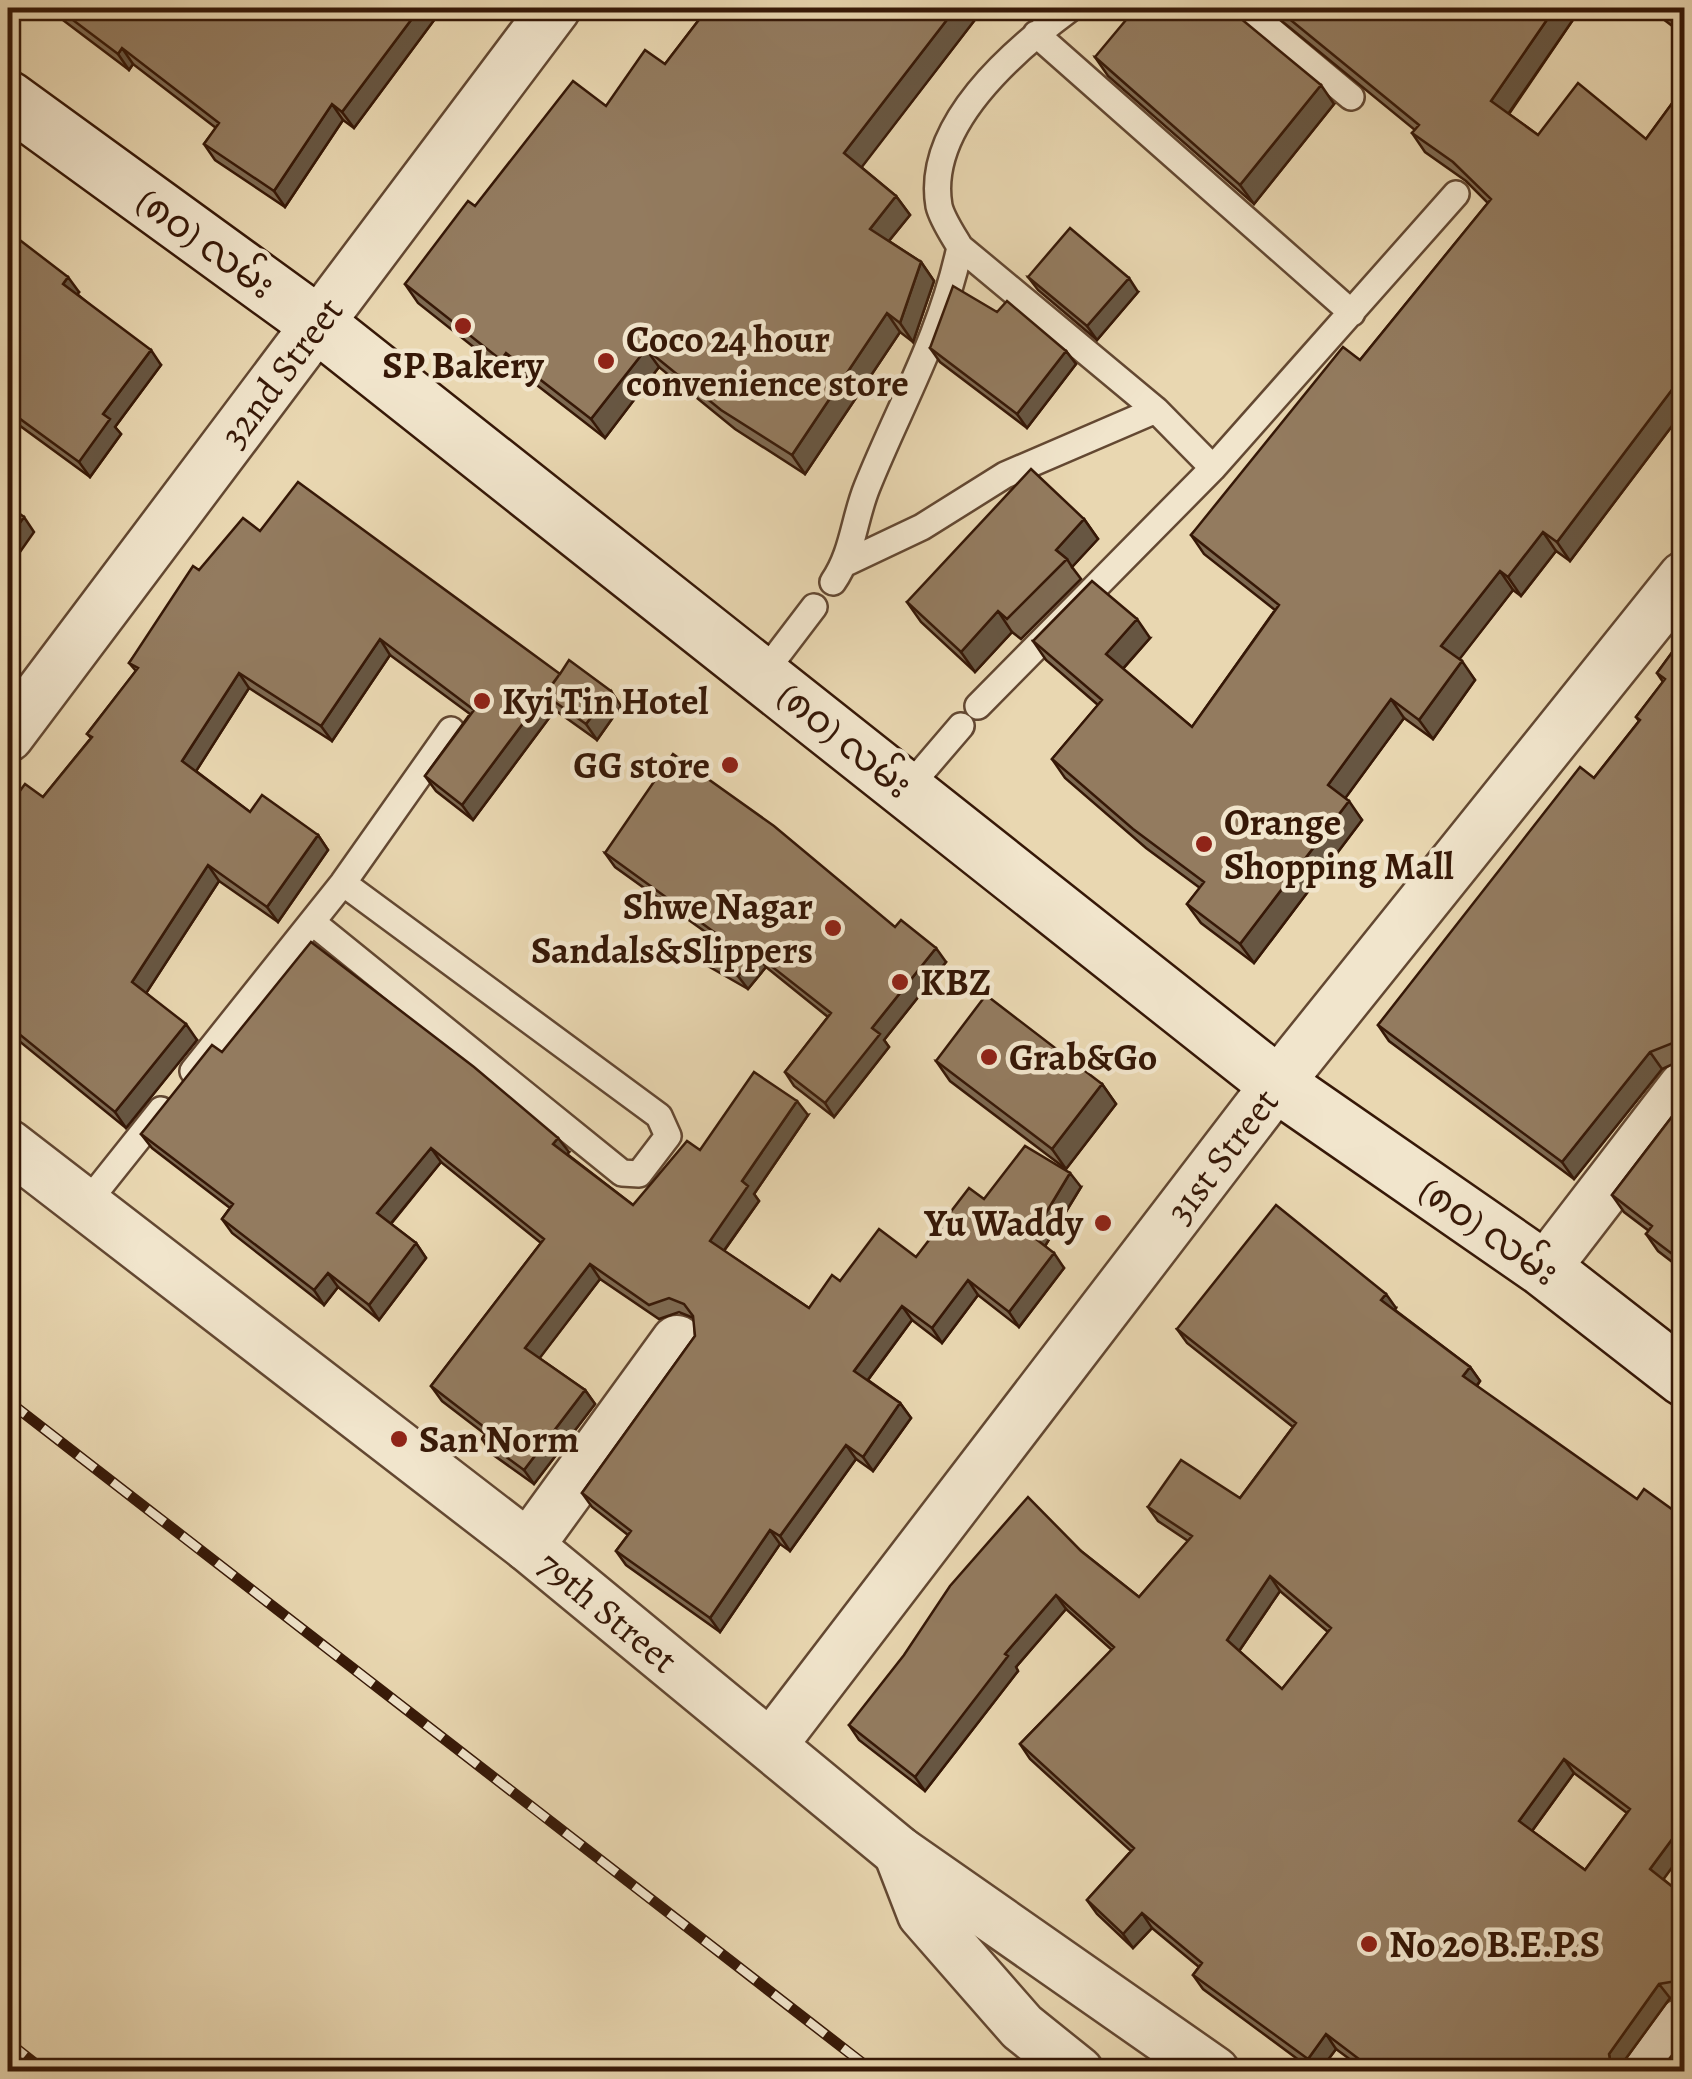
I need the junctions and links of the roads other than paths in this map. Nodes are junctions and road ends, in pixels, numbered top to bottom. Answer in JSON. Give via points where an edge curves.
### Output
{"nodes":[{"id":1,"x":555,"y":8,"type":"edge"},
{"id":2,"x":1072,"y":8,"type":"edge"},
{"id":3,"x":1244,"y":8,"type":"edge"},
{"id":4,"x":1036,"y":34,"type":"junction"},
{"id":5,"x":1351,"y":96,"type":"edge"},
{"id":6,"x":9,"y":103,"type":"edge"},
{"id":7,"x":1456,"y":194,"type":"edge"},
{"id":8,"x":960,"y":248,"type":"junction"},
{"id":9,"x":1352,"y":313,"type":"junction"},
{"id":10,"x":314,"y":322,"type":"junction"},
{"id":11,"x":1156,"y":410,"type":"junction"},
{"id":12,"x":1213,"y":468,"type":"junction"},
{"id":13,"x":1684,"y":577,"type":"edge"},
{"id":14,"x":814,"y":607,"type":"dead end"},
{"id":15,"x":763,"y":674,"type":"junction"},
{"id":16,"x":978,"y":706,"type":"dead end"},
{"id":17,"x":960,"y":726,"type":"dead end"},
{"id":18,"x":451,"y":730,"type":"dead end"},
{"id":19,"x":8,"y":736,"type":"edge"},
{"id":20,"x":907,"y":790,"type":"junction"},
{"id":21,"x":343,"y":883,"type":"junction"},
{"id":22,"x":312,"y":922,"type":"junction"},
{"id":23,"x":1277,"y":1084,"type":"junction"},
{"id":24,"x":1684,"y":1087,"type":"edge"},
{"id":25,"x":8,"y":1144,"type":"edge"},
{"id":26,"x":86,"y":1204,"type":"junction"},
{"id":27,"x":1544,"y":1269,"type":"junction"},
{"id":28,"x":678,"y":1341,"type":"dead end"},
{"id":29,"x":1684,"y":1378,"type":"edge"},
{"id":30,"x":528,"y":1546,"type":"junction"},
{"id":31,"x":770,"y":1745,"type":"junction"},
{"id":32,"x":900,"y":1852,"type":"junction"},
{"id":33,"x":1682,"y":2024,"type":"edge"},
{"id":34,"x":1078,"y":2072,"type":"edge"},
{"id":35,"x":1214,"y":2072,"type":"edge"},
{"id":36,"x":1647,"y":2072,"type":"edge"}],
"edges":[{"from":1,"to":10,"type":"street","name":"32nd Street"},
{"from":2,"to":4,"type":"lane"},
{"from":3,"to":5,"type":"lane"},
{"from":4,"to":8,"type":"lane","via":[[960,118],[938,169],[940,208]]},
{"from":4,"to":9,"type":"lane"},
{"from":6,"to":10,"type":"main road","name":"(၈၀) လမ်း"},
{"from":7,"to":9,"type":"lane"},
{"from":8,"to":11,"type":"lane"},
{"from":8,"to":11,"type":"lane","via":[[944,318],[865,491],[839,572],[1005,475]]},
{"from":9,"to":12,"type":"lane"},
{"from":10,"to":15,"type":"main road","name":"(၈၀) လမ်း"},
{"from":10,"to":19,"type":"street","name":"32nd Street"},
{"from":11,"to":12,"type":"lane"},
{"from":12,"to":16,"type":"lane"},
{"from":13,"to":23,"type":"street","name":"31st Street"},
{"from":14,"to":15,"type":"lane"},
{"from":15,"to":20,"type":"main road","name":"(၈၀) လမ်း"},
{"from":17,"to":20,"type":"lane"},
{"from":18,"to":21,"type":"lane"},
{"from":20,"to":23,"type":"main road","name":"(၈၀) လမ်း"},
{"from":21,"to":22,"type":"lane"},
{"from":21,"to":22,"type":"lane","via":[[659,1116],[668,1136],[652,1160],[639,1174],[622,1173]]},
{"from":22,"to":26,"type":"lane"},
{"from":23,"to":27,"type":"main road","name":"(၈၀) လမ်း"},
{"from":23,"to":31,"type":"street","name":"31st Street"},
{"from":24,"to":27,"type":"street"},
{"from":25,"to":26,"type":"street","name":"79th Street"},
{"from":26,"to":30,"type":"street","name":"79th Street"},
{"from":27,"to":29,"type":"main road","name":"(၈၀) လမ်း"},
{"from":28,"to":30,"type":"street"},
{"from":30,"to":31,"type":"street","name":"79th Street"},
{"from":31,"to":32,"type":"street","name":"79th Street"},
{"from":32,"to":34,"type":"street","via":[[923,1914],[1022,2027]]},
{"from":32,"to":35,"type":"street","name":"79th Street"},
{"from":33,"to":36,"type":"street"}]}
